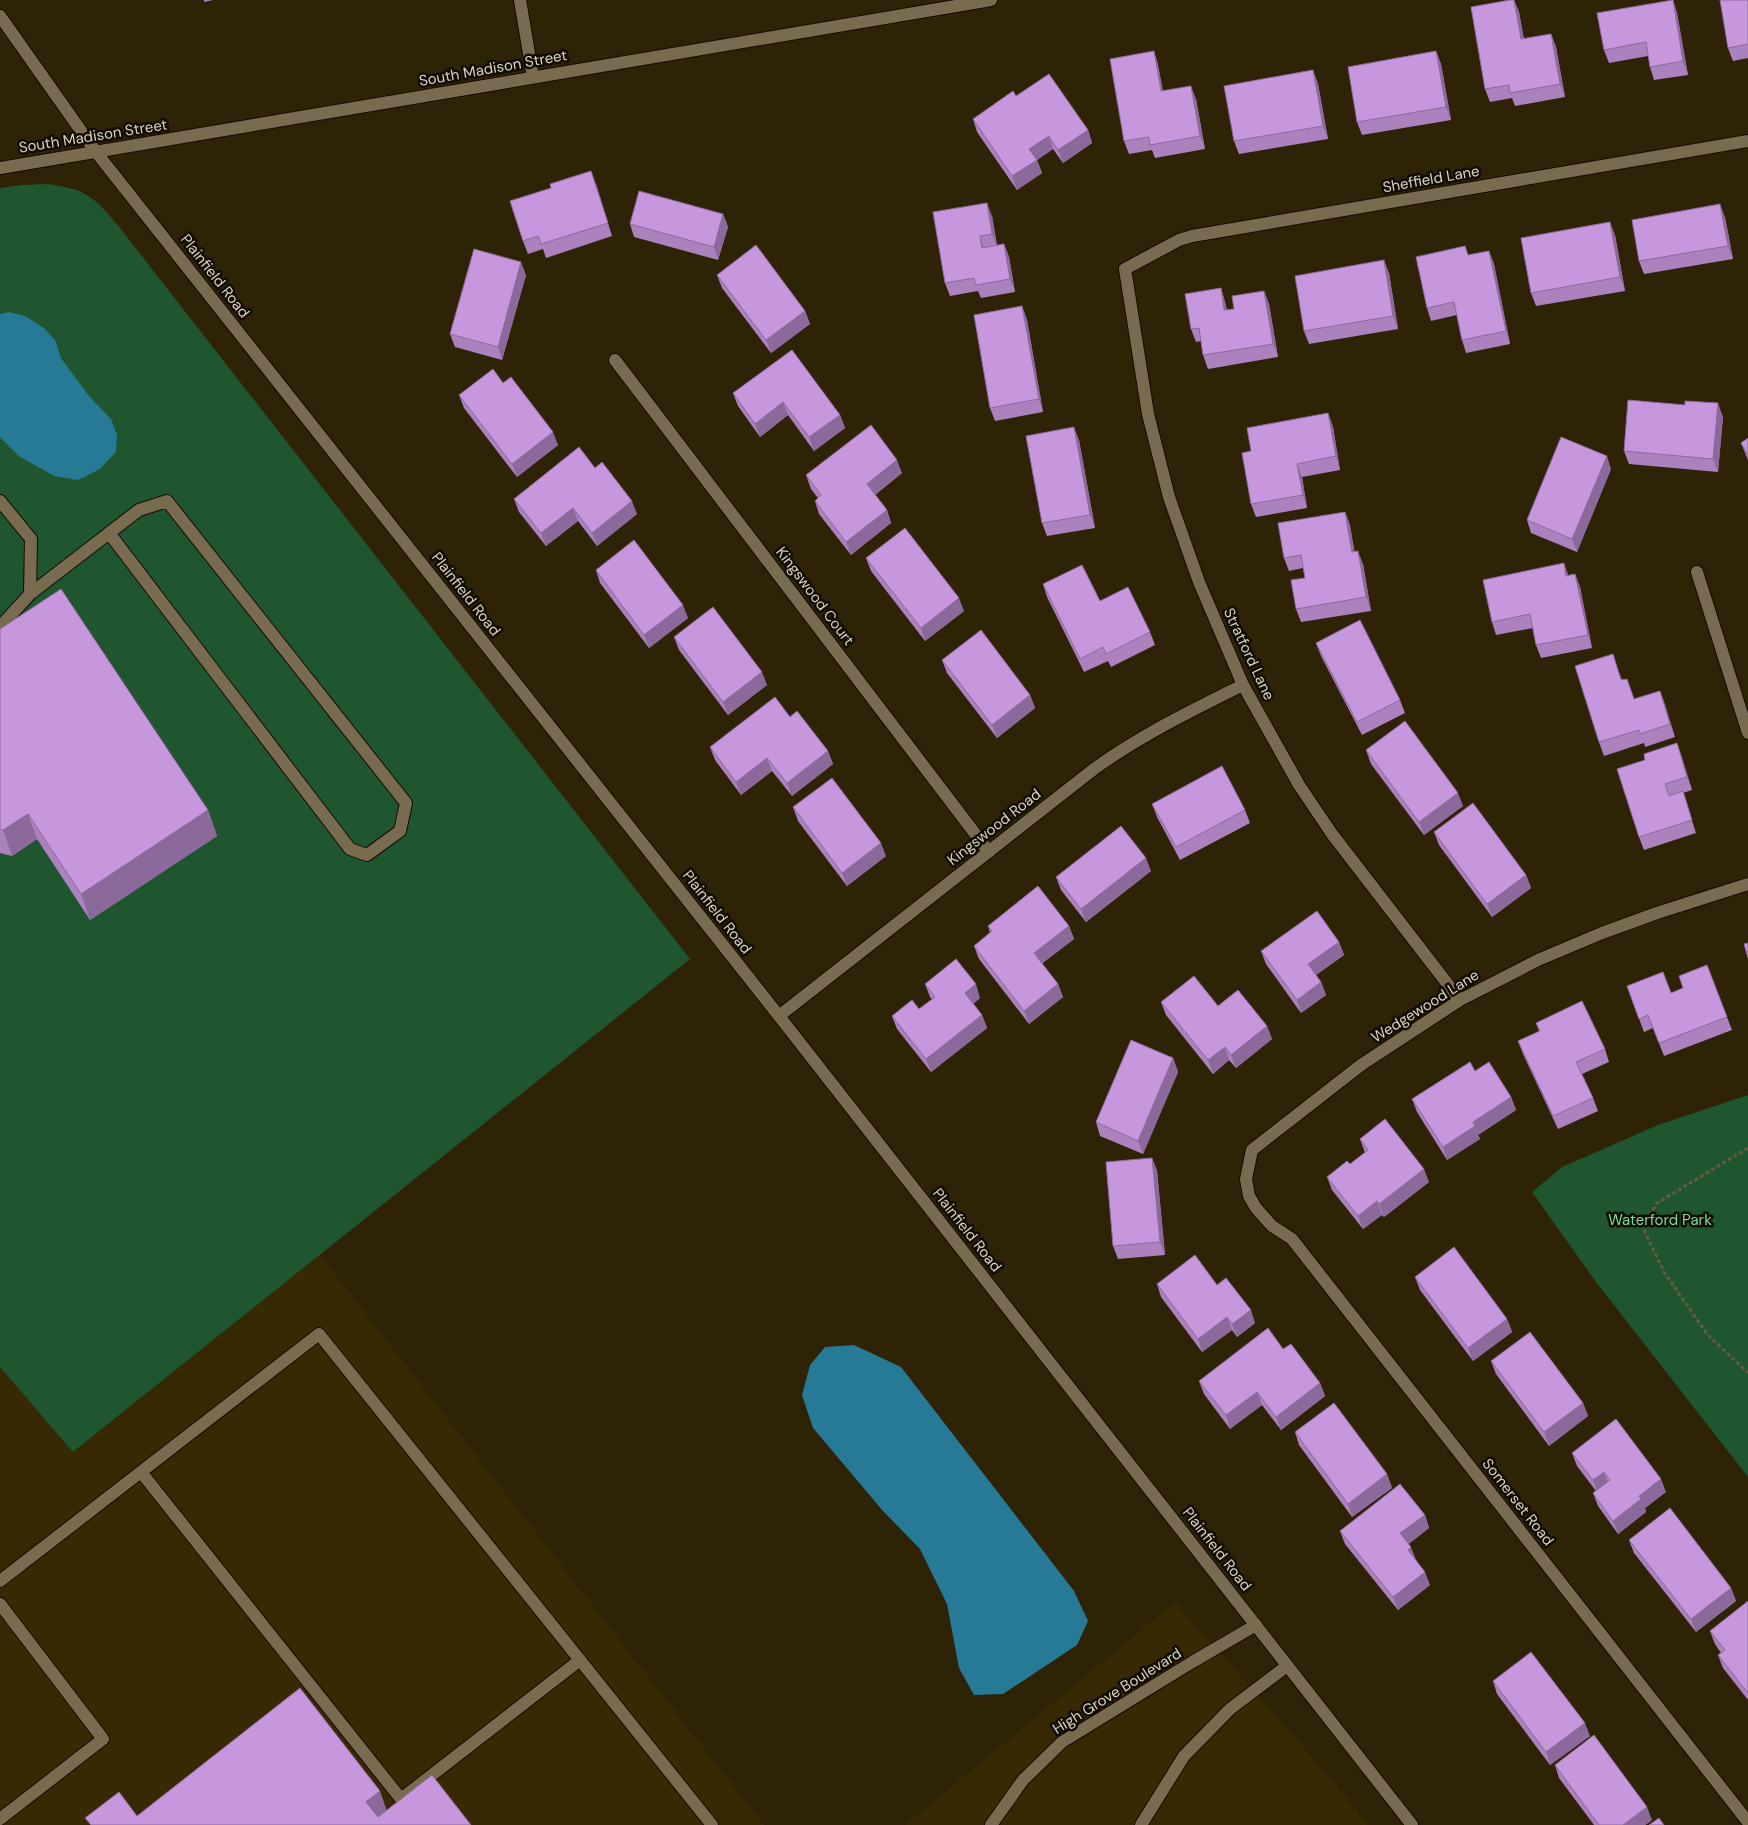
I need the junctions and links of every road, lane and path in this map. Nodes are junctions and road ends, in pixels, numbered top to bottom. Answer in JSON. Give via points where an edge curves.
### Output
{"nodes":[{"id":1,"x":520,"y":0,"type":"edge"},
{"id":2,"x":990,"y":0,"type":"edge"},
{"id":3,"x":0,"y":16,"type":"edge"},
{"id":4,"x":534,"y":77,"type":"junction"},
{"id":5,"x":1748,"y":141,"type":"edge"},
{"id":6,"x":96,"y":152,"type":"junction"},
{"id":7,"x":0,"y":168,"type":"edge"},
{"id":8,"x":1126,"y":269,"type":"joint"},
{"id":9,"x":615,"y":360,"type":"dead end"},
{"id":10,"x":0,"y":501,"type":"edge"},
{"id":11,"x":109,"y":533,"type":"junction"},
{"id":12,"x":1697,"y":572,"type":"dead end"},
{"id":13,"x":30,"y":594,"type":"junction"},
{"id":14,"x":0,"y":627,"type":"edge"},
{"id":15,"x":1243,"y":685,"type":"junction"},
{"id":16,"x":1748,"y":733,"type":"edge"},
{"id":17,"x":989,"y":852,"type":"junction"},
{"id":18,"x":1748,"y":884,"type":"edge"},
{"id":19,"x":1460,"y":1000,"type":"junction"},
{"id":20,"x":778,"y":1016,"type":"junction"},
{"id":21,"x":1748,"y":1148,"type":"edge"},
{"id":22,"x":1256,"y":1208,"type":"joint"},
{"id":23,"x":1748,"y":1373,"type":"edge"},
{"id":24,"x":141,"y":1472,"type":"junction"},
{"id":25,"x":0,"y":1581,"type":"edge"},
{"id":26,"x":0,"y":1604,"type":"edge"},
{"id":27,"x":1256,"y":1625,"type":"junction"},
{"id":28,"x":580,"y":1660,"type":"junction"},
{"id":29,"x":1287,"y":1666,"type":"junction"},
{"id":30,"x":0,"y":1819,"type":"edge"},
{"id":31,"x":1748,"y":1822,"type":"edge"},
{"id":32,"x":712,"y":1825,"type":"edge"},
{"id":33,"x":991,"y":1825,"type":"edge"},
{"id":34,"x":1141,"y":1825,"type":"edge"},
{"id":35,"x":1412,"y":1825,"type":"edge"}],
"edges":[{"from":1,"to":4,"type":"street"},
{"from":2,"to":4,"type":"street","name":"South Madison Street"},
{"from":3,"to":6,"type":"street","name":"Plainfield Road"},
{"from":4,"to":6,"type":"street","name":"South Madison Street"},
{"from":5,"to":8,"type":"street","name":"Sheffield Lane","via":[[1192,236]]},
{"from":6,"to":7,"type":"street","name":"South Madison Street"},
{"from":6,"to":20,"type":"street","name":"Plainfield Road"},
{"from":8,"to":15,"type":"street","name":"Stratford Lane","via":[[1148,414],[1169,497],[1199,582]]},
{"from":9,"to":17,"type":"street","name":"Kingswood Court"},
{"from":10,"to":13,"type":"street","via":[[31,539]]},
{"from":11,"to":11,"type":"street","via":[[139,510],[167,501],[406,803],[400,831],[367,855],[350,849]]},
{"from":11,"to":13,"type":"street"},
{"from":12,"to":16,"type":"street"},
{"from":13,"to":14,"type":"street"},
{"from":15,"to":17,"type":"street","name":"Kingswood Road","via":[[1121,749]]},
{"from":15,"to":19,"type":"street","name":"Stratford Lane","via":[[1299,785],[1332,834]]},
{"from":17,"to":20,"type":"street","name":"Kingswood Road"},
{"from":18,"to":19,"type":"street","name":"Wedgewood Lane","via":[[1602,933],[1538,960]]},
{"from":19,"to":22,"type":"street","name":"Wedgewood Lane","via":[[1361,1066],[1252,1150],[1246,1179],[1249,1196]]},
{"from":20,"to":27,"type":"street","name":"Plainfield Road"},
{"from":21,"to":23,"type":"path","via":[[1657,1202],[1644,1230],[1664,1272],[1707,1334]]},
{"from":22,"to":31,"type":"street","name":"Somerset Road","via":[[1272,1226],[1292,1240]]},
{"from":24,"to":25,"type":"street"},
{"from":24,"to":28,"type":"street","via":[[319,1334]]},
{"from":24,"to":28,"type":"street","via":[[401,1799]]},
{"from":26,"to":30,"type":"street","via":[[103,1739]]},
{"from":27,"to":29,"type":"street","name":"Plainfield Road"},
{"from":27,"to":33,"type":"street","name":"High Grove Boulevard","via":[[1062,1742],[1023,1780]]},
{"from":28,"to":32,"type":"street"},
{"from":29,"to":34,"type":"street","via":[[1230,1709],[1184,1756]]},
{"from":29,"to":35,"type":"street","name":"Plainfield Road"}]}
